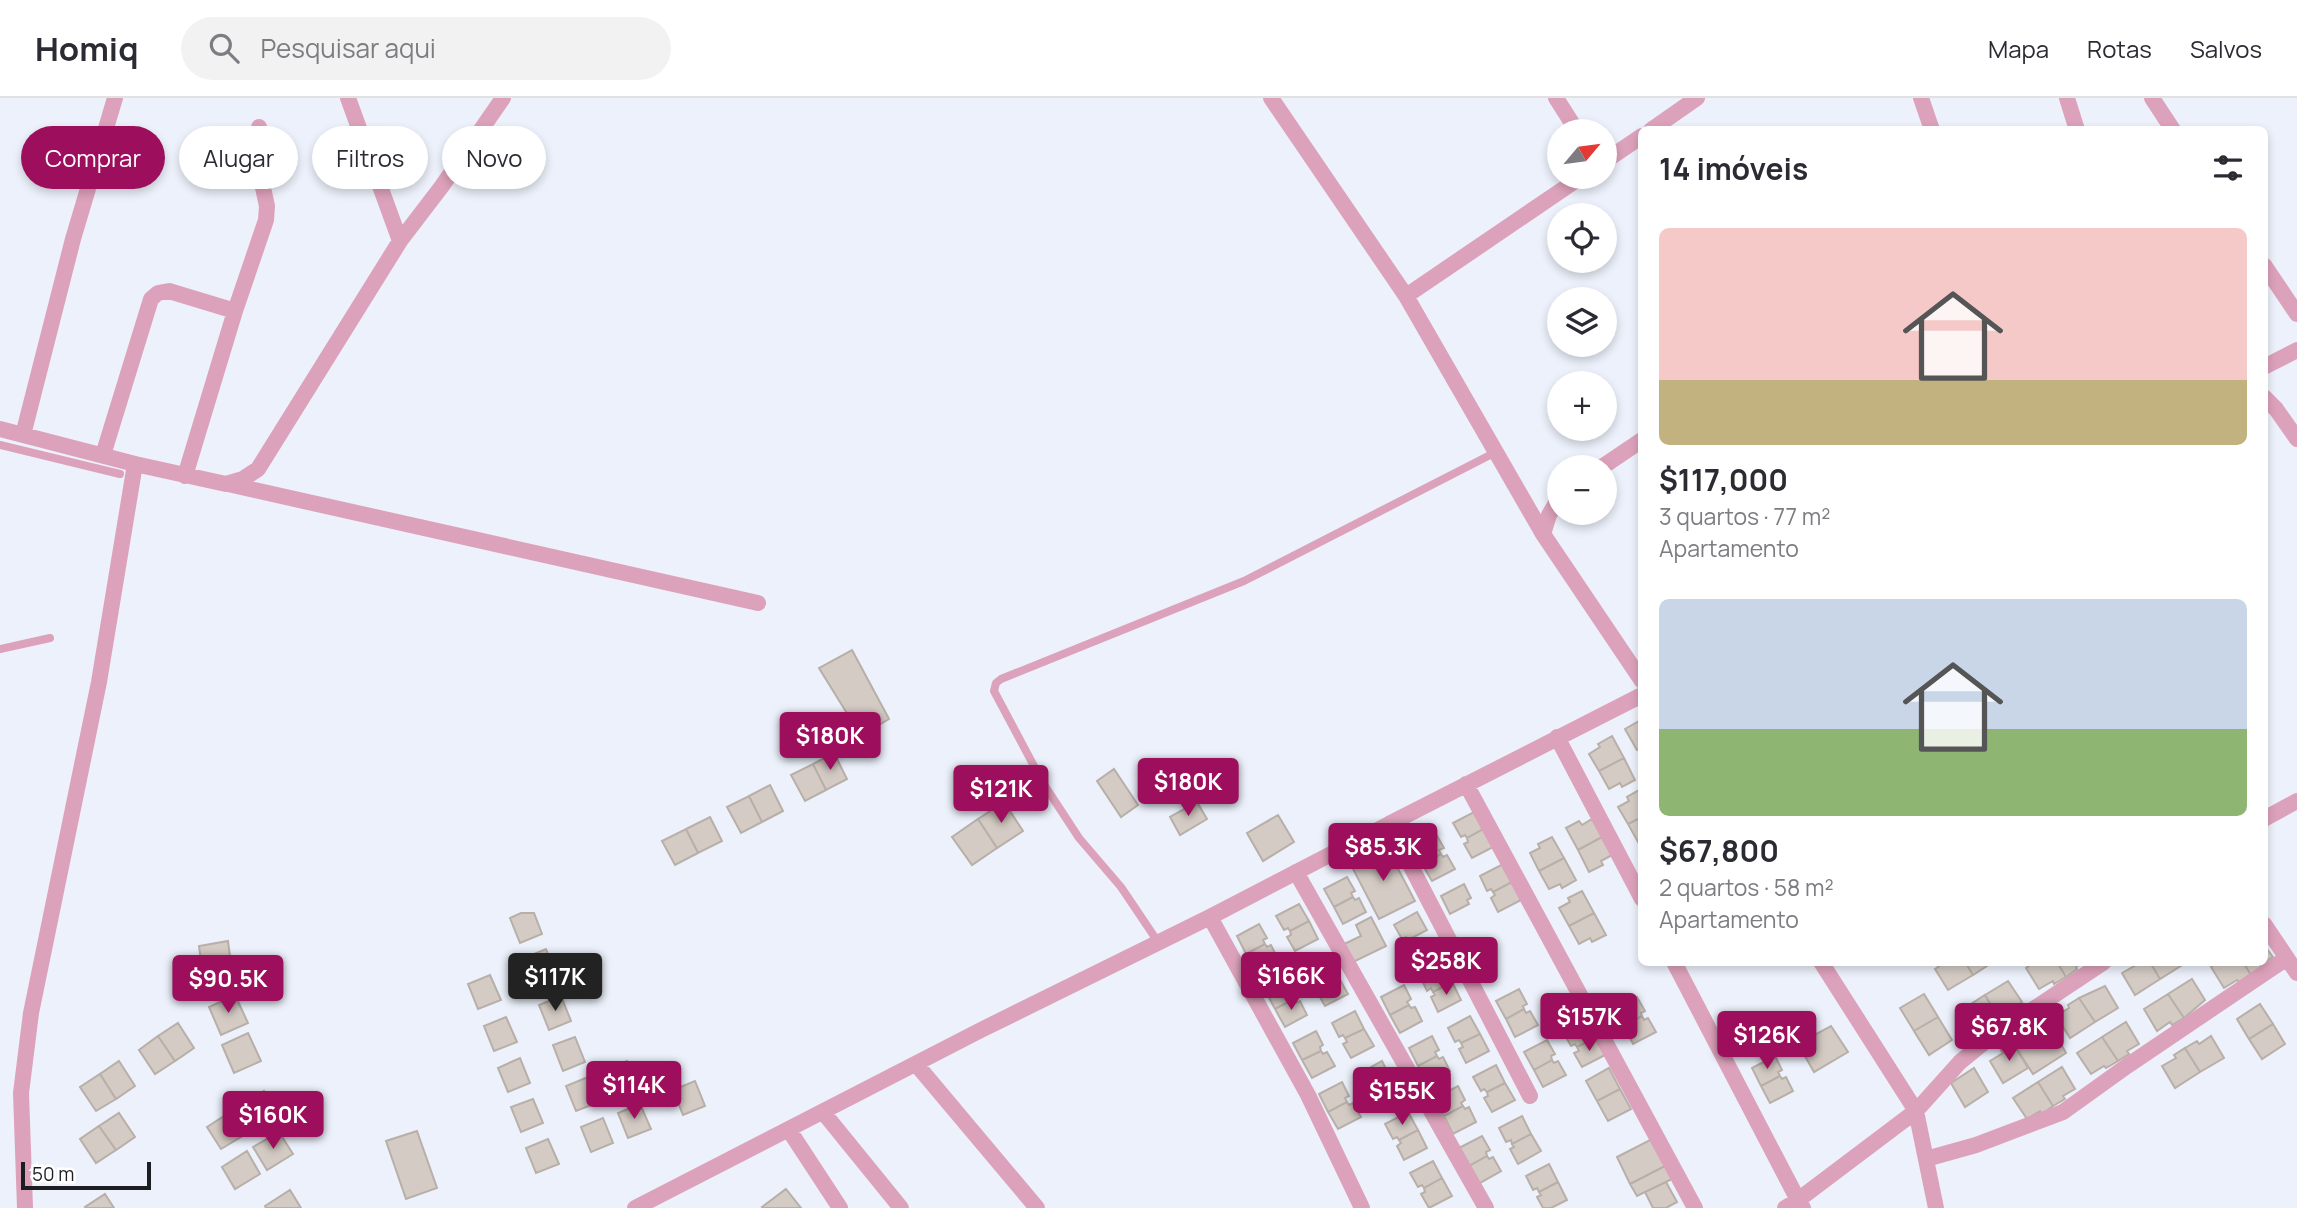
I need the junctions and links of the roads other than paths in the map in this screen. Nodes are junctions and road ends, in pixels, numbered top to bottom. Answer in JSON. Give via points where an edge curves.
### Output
{"nodes":[{"id":1,"x":115,"y":98,"type":"edge"},
{"id":2,"x":348,"y":98,"type":"edge"},
{"id":3,"x":503,"y":98,"type":"edge"},
{"id":4,"x":1271,"y":98,"type":"edge"},
{"id":5,"x":1556,"y":98,"type":"edge"},
{"id":6,"x":1697,"y":98,"type":"edge"},
{"id":7,"x":1921,"y":98,"type":"edge"},
{"id":8,"x":2067,"y":98,"type":"edge"},
{"id":9,"x":2152,"y":98,"type":"edge"},
{"id":10,"x":1569,"y":119,"type":"edge"},
{"id":11,"x":1657,"y":126,"type":"edge"},
{"id":12,"x":1931,"y":126,"type":"edge"},
{"id":13,"x":2076,"y":126,"type":"edge"},
{"id":14,"x":2170,"y":126,"type":"edge"},
{"id":15,"x":1638,"y":139,"type":"edge"},
{"id":16,"x":1617,"y":153,"type":"edge"},
{"id":17,"x":263,"y":189,"type":"edge"},
{"id":18,"x":1563,"y":189,"type":"edge"},
{"id":19,"x":400,"y":241,"type":"junction"},
{"id":20,"x":2268,"y":271,"type":"edge"},
{"id":21,"x":1406,"y":296,"type":"junction"},
{"id":22,"x":235,"y":311,"type":"junction"},
{"id":23,"x":2297,"y":314,"type":"edge"},
{"id":24,"x":2297,"y":350,"type":"edge"},
{"id":25,"x":2268,"y":365,"type":"edge"},
{"id":26,"x":2268,"y":401,"type":"edge"},
{"id":27,"x":0,"y":429,"type":"edge"},
{"id":28,"x":23,"y":435,"type":"junction"},
{"id":29,"x":2297,"y":439,"type":"edge"},
{"id":30,"x":1638,"y":443,"type":"edge"},
{"id":31,"x":0,"y":445,"type":"edge"},
{"id":32,"x":1496,"y":452,"type":"junction"},
{"id":33,"x":103,"y":456,"type":"junction"},
{"id":34,"x":1617,"y":457,"type":"edge"},
{"id":35,"x":135,"y":464,"type":"junction"},
{"id":36,"x":120,"y":474,"type":"dead end"},
{"id":37,"x":185,"y":476,"type":"junction"},
{"id":38,"x":226,"y":484,"type":"junction"},
{"id":39,"x":1547,"y":522,"type":"edge"},
{"id":40,"x":1543,"y":534,"type":"junction"},
{"id":41,"x":758,"y":603,"type":"dead end"},
{"id":42,"x":50,"y":638,"type":"dead end"},
{"id":43,"x":0,"y":649,"type":"edge"},
{"id":44,"x":1638,"y":675,"type":"edge"},
{"id":45,"x":1638,"y":697,"type":"edge"},
{"id":46,"x":1557,"y":737,"type":"junction"},
{"id":47,"x":1466,"y":784,"type":"junction"},
{"id":48,"x":2297,"y":801,"type":"edge"},
{"id":49,"x":2268,"y":817,"type":"edge"},
{"id":50,"x":1389,"y":824,"type":"junction"},
{"id":51,"x":1296,"y":872,"type":"junction"},
{"id":52,"x":1638,"y":891,"type":"edge"},
{"id":53,"x":1210,"y":918,"type":"junction"},
{"id":54,"x":2268,"y":930,"type":"edge"},
{"id":55,"x":1158,"y":942,"type":"junction"},
{"id":56,"x":2287,"y":958,"type":"junction"},
{"id":57,"x":1676,"y":966,"type":"edge"},
{"id":58,"x":1824,"y":966,"type":"edge"},
{"id":59,"x":2098,"y":966,"type":"edge"},
{"id":60,"x":2297,"y":973,"type":"edge"},
{"id":61,"x":916,"y":1064,"type":"junction"},
{"id":62,"x":1530,"y":1096,"type":"dead end"},
{"id":63,"x":1916,"y":1111,"type":"junction"},
{"id":64,"x":823,"y":1112,"type":"junction"},
{"id":65,"x":789,"y":1129,"type":"junction"},
{"id":66,"x":1926,"y":1159,"type":"junction"},
{"id":67,"x":1795,"y":1205,"type":"edge"},
{"id":68,"x":25,"y":1208,"type":"edge"},
{"id":69,"x":635,"y":1208,"type":"edge"},
{"id":70,"x":841,"y":1208,"type":"edge"},
{"id":71,"x":901,"y":1208,"type":"edge"},
{"id":72,"x":1037,"y":1208,"type":"edge"},
{"id":73,"x":1362,"y":1208,"type":"edge"},
{"id":74,"x":1486,"y":1208,"type":"edge"},
{"id":75,"x":1695,"y":1208,"type":"edge"},
{"id":76,"x":1936,"y":1208,"type":"edge"}],
"edges":[{"from":1,"to":28,"type":"street"},
{"from":2,"to":19,"type":"street"},
{"from":3,"to":19,"type":"street"},
{"from":4,"to":21,"type":"street"},
{"from":5,"to":10,"type":"street"},
{"from":6,"to":11,"type":"street"},
{"from":7,"to":12,"type":"street"},
{"from":8,"to":13,"type":"street"},
{"from":9,"to":14,"type":"street"},
{"from":15,"to":16,"type":"street"},
{"from":17,"to":22,"type":"street","via":[[266,220]]},
{"from":18,"to":21,"type":"street"},
{"from":19,"to":38,"type":"street","via":[[258,469]]},
{"from":20,"to":23,"type":"street"},
{"from":21,"to":32,"type":"street"},
{"from":22,"to":33,"type":"street","via":[[169,291],[151,299]]},
{"from":22,"to":37,"type":"street"},
{"from":24,"to":25,"type":"street"},
{"from":26,"to":29,"type":"street"},
{"from":27,"to":28,"type":"street"},
{"from":28,"to":33,"type":"street"},
{"from":30,"to":34,"type":"street"},
{"from":31,"to":36,"type":"lane"},
{"from":32,"to":40,"type":"street"},
{"from":32,"to":55,"type":"lane","via":[[1244,581],[996,683],[994,691],[1043,783]]},
{"from":33,"to":35,"type":"street"},
{"from":35,"to":37,"type":"street"},
{"from":35,"to":68,"type":"street","via":[[99,682],[32,1013],[21,1093]]},
{"from":37,"to":38,"type":"street"},
{"from":38,"to":41,"type":"street"},
{"from":39,"to":40,"type":"street"},
{"from":40,"to":44,"type":"street"},
{"from":42,"to":43,"type":"lane"},
{"from":45,"to":46,"type":"street"},
{"from":46,"to":47,"type":"street"},
{"from":46,"to":52,"type":"street"},
{"from":47,"to":50,"type":"street"},
{"from":47,"to":75,"type":"street"},
{"from":48,"to":49,"type":"street"},
{"from":50,"to":51,"type":"street"},
{"from":50,"to":62,"type":"street"},
{"from":51,"to":53,"type":"street"},
{"from":51,"to":74,"type":"street"},
{"from":53,"to":55,"type":"street"},
{"from":53,"to":73,"type":"street","via":[[1308,1095]]},
{"from":54,"to":56,"type":"street"},
{"from":55,"to":61,"type":"street"},
{"from":56,"to":60,"type":"street"},
{"from":56,"to":66,"type":"street","via":[[2063,1112]]},
{"from":57,"to":67,"type":"street"},
{"from":58,"to":63,"type":"street"},
{"from":59,"to":63,"type":"street","via":[[1978,1047]]},
{"from":61,"to":64,"type":"street"},
{"from":61,"to":72,"type":"street"},
{"from":63,"to":66,"type":"street"},
{"from":63,"to":67,"type":"street"},
{"from":64,"to":65,"type":"street"},
{"from":64,"to":71,"type":"street"},
{"from":65,"to":69,"type":"street"},
{"from":65,"to":70,"type":"street"},
{"from":66,"to":76,"type":"street"}]}
